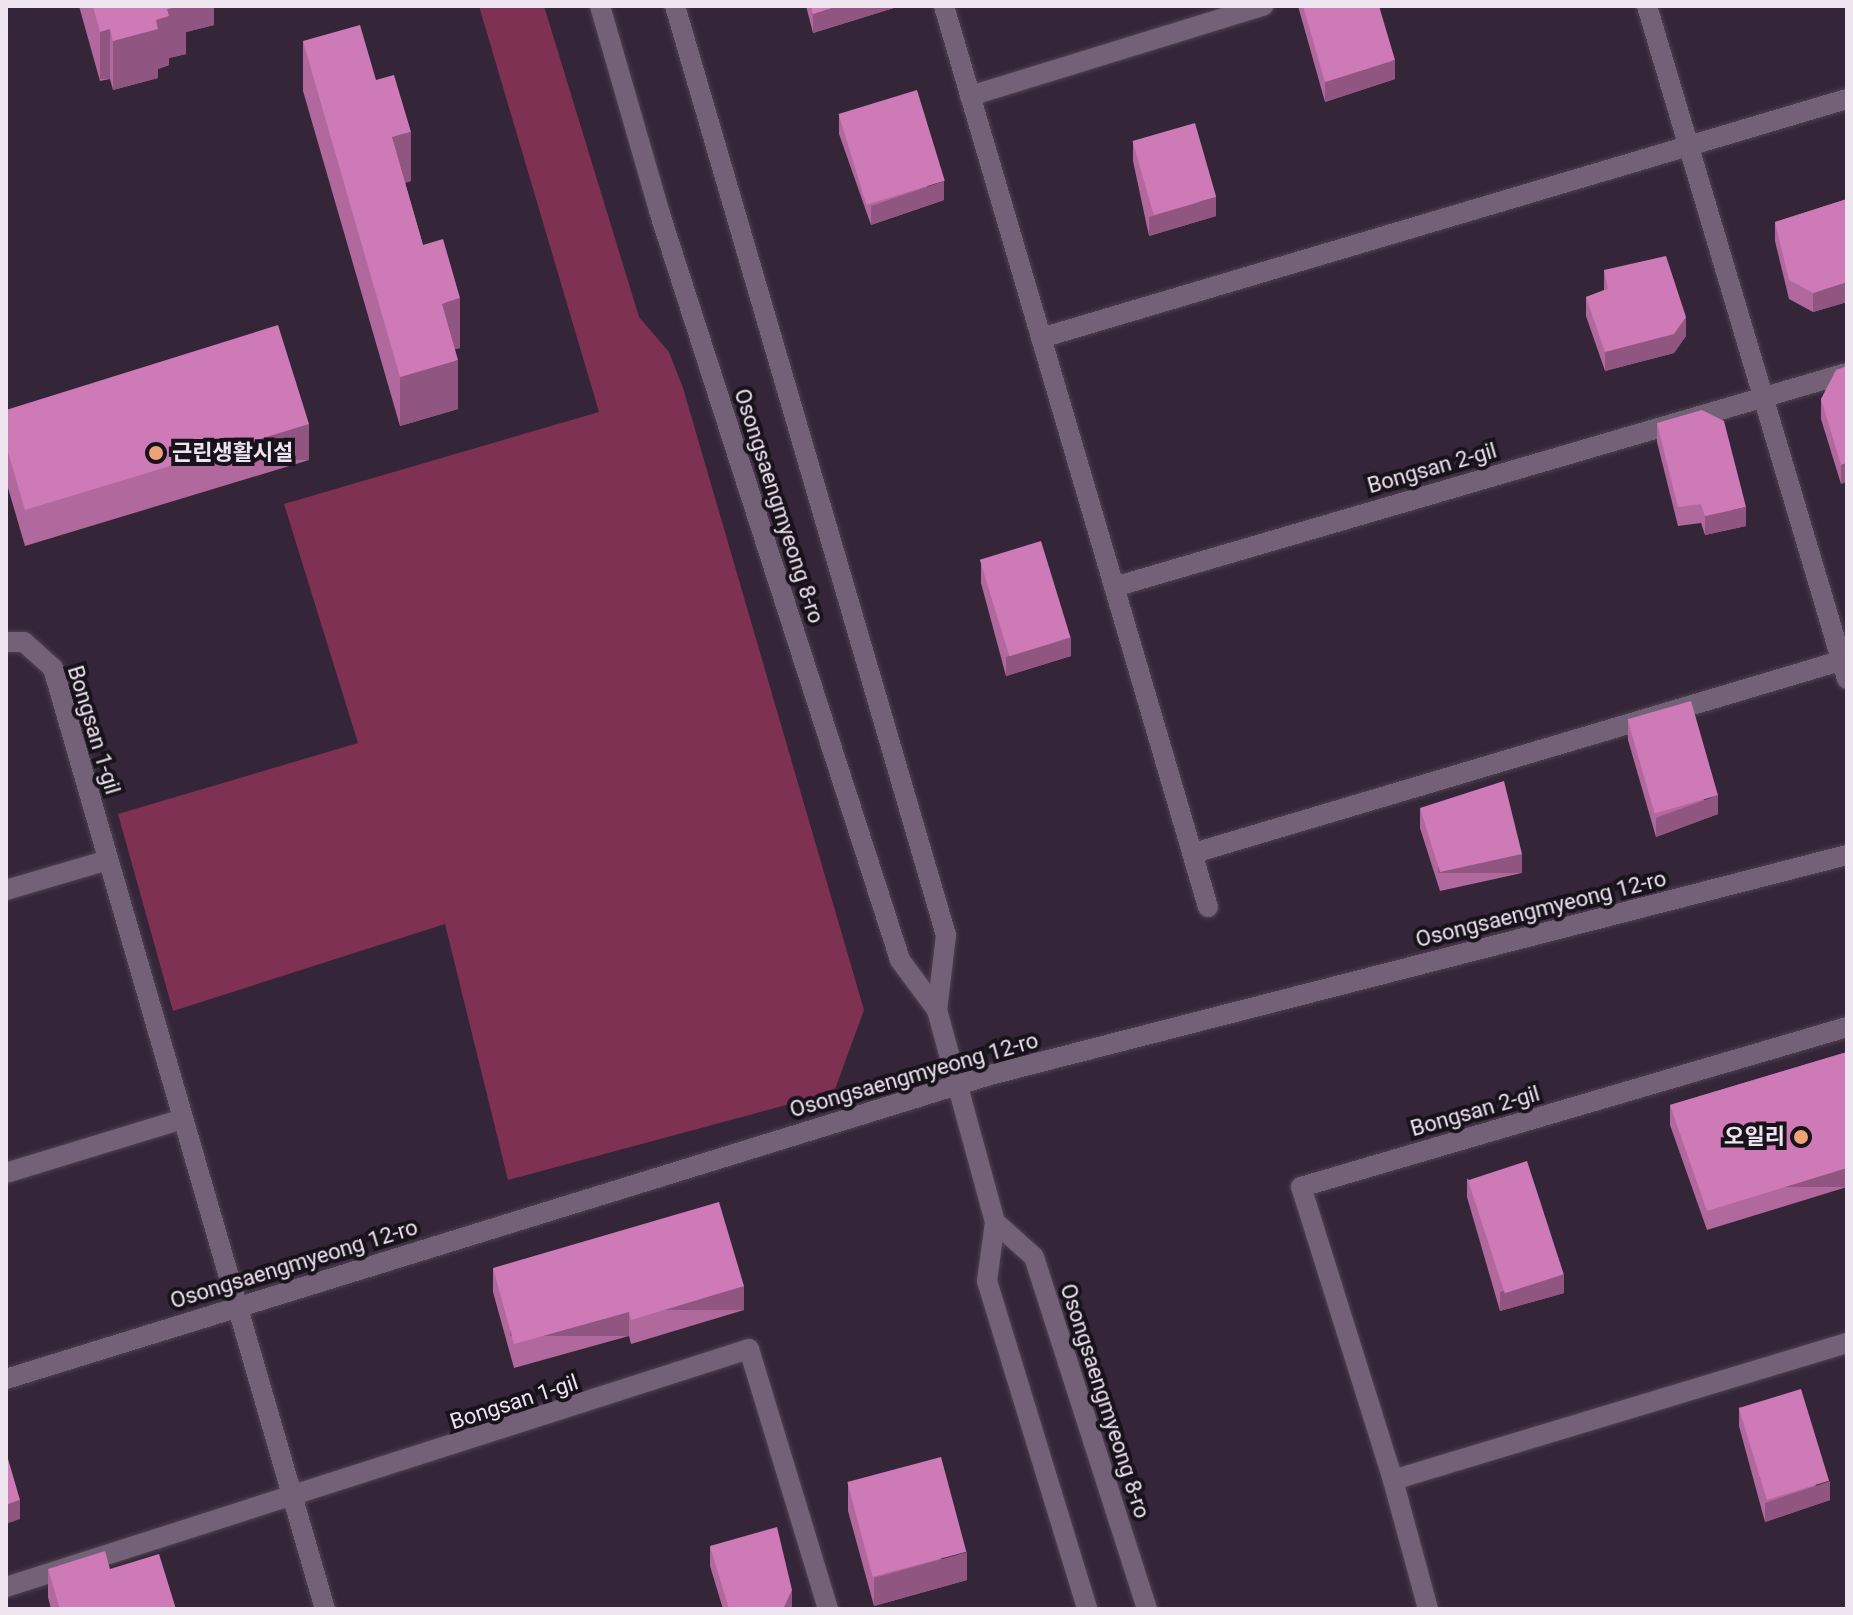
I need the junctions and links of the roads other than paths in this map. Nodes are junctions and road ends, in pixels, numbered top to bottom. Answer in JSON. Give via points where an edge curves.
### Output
{"nodes":[{"id":1,"x":600,"y":6,"type":"edge"},
{"id":2,"x":675,"y":6,"type":"edge"},
{"id":3,"x":944,"y":6,"type":"edge"},
{"id":4,"x":1263,"y":6,"type":"edge"},
{"id":5,"x":1647,"y":6,"type":"edge"},
{"id":6,"x":970,"y":96,"type":"junction"},
{"id":7,"x":1847,"y":99,"type":"edge"},
{"id":8,"x":1689,"y":145,"type":"junction"},
{"id":9,"x":1041,"y":338,"type":"junction"},
{"id":10,"x":1847,"y":373,"type":"edge"},
{"id":11,"x":1763,"y":396,"type":"junction"},
{"id":12,"x":1114,"y":587,"type":"junction"},
{"id":13,"x":6,"y":642,"type":"edge"},
{"id":14,"x":1845,"y":666,"type":"edge"},
{"id":15,"x":1194,"y":853,"type":"junction"},
{"id":16,"x":1847,"y":855,"type":"edge"},
{"id":17,"x":108,"y":860,"type":"junction"},
{"id":18,"x":6,"y":890,"type":"edge"},
{"id":19,"x":1208,"y":907,"type":"dead end"},
{"id":20,"x":937,"y":1010,"type":"junction"},
{"id":21,"x":1847,"y":1027,"type":"edge"},
{"id":22,"x":958,"y":1084,"type":"junction"},
{"id":23,"x":183,"y":1119,"type":"junction"},
{"id":24,"x":6,"y":1173,"type":"edge"},
{"id":25,"x":995,"y":1222,"type":"junction"},
{"id":26,"x":238,"y":1307,"type":"junction"},
{"id":27,"x":1847,"y":1343,"type":"edge"},
{"id":28,"x":6,"y":1379,"type":"edge"},
{"id":29,"x":1393,"y":1480,"type":"junction"},
{"id":30,"x":293,"y":1499,"type":"junction"},
{"id":31,"x":6,"y":1587,"type":"edge"},
{"id":32,"x":325,"y":1609,"type":"edge"},
{"id":33,"x":828,"y":1609,"type":"edge"},
{"id":34,"x":1087,"y":1609,"type":"edge"},
{"id":35,"x":1147,"y":1609,"type":"edge"},
{"id":36,"x":1428,"y":1609,"type":"edge"}],
"edges":[{"from":1,"to":20,"type":"street","name":"Osongsaengmyeong 8-ro","via":[[659,211],[900,960]]},
{"from":2,"to":20,"type":"street","name":"Osongsaengmyeong 8-ro","via":[[946,935]]},
{"from":3,"to":6,"type":"street"},
{"from":4,"to":6,"type":"street"},
{"from":5,"to":8,"type":"street"},
{"from":6,"to":9,"type":"street"},
{"from":7,"to":8,"type":"street"},
{"from":8,"to":9,"type":"street"},
{"from":8,"to":11,"type":"street"},
{"from":9,"to":12,"type":"street"},
{"from":10,"to":11,"type":"street","name":"Bongsan 2-gil"},
{"from":11,"to":12,"type":"street","name":"Bongsan 2-gil"},
{"from":11,"to":14,"type":"street"},
{"from":12,"to":15,"type":"street"},
{"from":13,"to":17,"type":"street","name":"Bongsan 1-gil","via":[[24,642],[53,668]]},
{"from":14,"to":15,"type":"street"},
{"from":15,"to":19,"type":"street"},
{"from":16,"to":22,"type":"street","name":"Osongsaengmyeong 12-ro"},
{"from":17,"to":18,"type":"street"},
{"from":17,"to":23,"type":"street","name":"Bongsan 1-gil"},
{"from":20,"to":22,"type":"street","name":"Osongsaengmyeong 8-ro"},
{"from":21,"to":29,"type":"street","name":"Bongsan 2-gil","via":[[1301,1187]]},
{"from":22,"to":25,"type":"street","name":"Osongsaengmyeong 8-ro"},
{"from":22,"to":26,"type":"street","name":"Osongsaengmyeong 12-ro"},
{"from":23,"to":24,"type":"street"},
{"from":23,"to":26,"type":"street","name":"Bongsan 1-gil"},
{"from":25,"to":34,"type":"street","name":"Osongsaengmyeong 8-ro","via":[[987,1281]]},
{"from":25,"to":35,"type":"street","name":"Osongsaengmyeong 8-ro","via":[[1034,1257]]},
{"from":26,"to":28,"type":"street","name":"Osongsaengmyeong 12-ro"},
{"from":26,"to":30,"type":"street","name":"Bongsan 1-gil"},
{"from":27,"to":29,"type":"street"},
{"from":29,"to":36,"type":"street"},
{"from":30,"to":31,"type":"street","name":"Bongsan 1-gil"},
{"from":30,"to":32,"type":"street","name":"Bongsan 1-gil"},
{"from":30,"to":33,"type":"street","name":"Bongsan 1-gil","via":[[749,1349]]}]}
